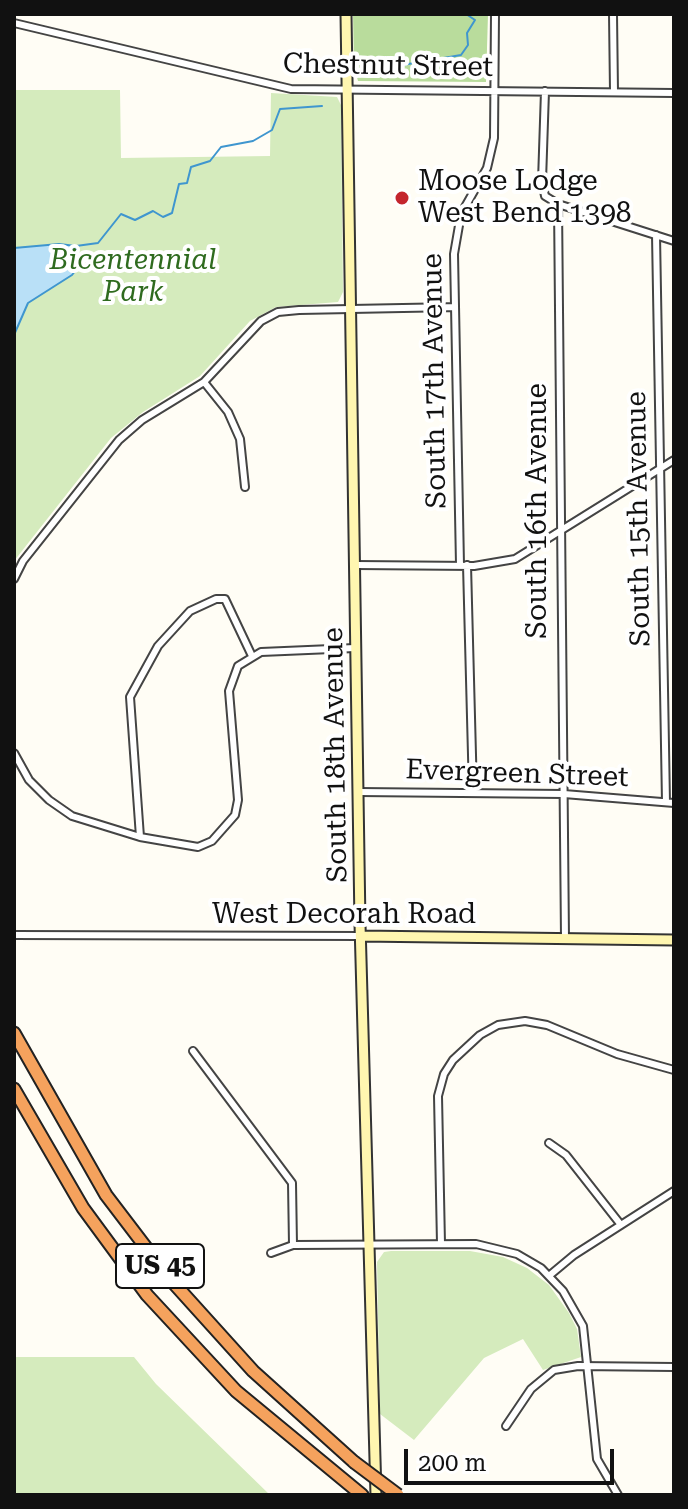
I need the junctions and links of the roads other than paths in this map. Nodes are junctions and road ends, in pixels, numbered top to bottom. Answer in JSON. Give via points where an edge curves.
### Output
{"nodes":[{"id":1,"x":346,"y":14,"type":"edge"},
{"id":2,"x":495,"y":14,"type":"edge"},
{"id":3,"x":613,"y":14,"type":"edge"},
{"id":4,"x":14,"y":23,"type":"edge"},
{"id":5,"x":350,"y":89,"type":"junction"},
{"id":6,"x":494,"y":90,"type":"junction"},
{"id":7,"x":545,"y":91,"type":"junction"},
{"id":8,"x":614,"y":92,"type":"junction"},
{"id":9,"x":674,"y":93,"type":"edge"},
{"id":10,"x":558,"y":204,"type":"junction"},
{"id":11,"x":656,"y":235,"type":"junction"},
{"id":12,"x":674,"y":241,"type":"edge"},
{"id":13,"x":455,"y":307,"type":"junction"},
{"id":14,"x":349,"y":308,"type":"junction"},
{"id":15,"x":204,"y":382,"type":"junction"},
{"id":16,"x":674,"y":460,"type":"edge"},
{"id":17,"x":659,"y":468,"type":"junction"},
{"id":18,"x":245,"y":487,"type":"dead end"},
{"id":19,"x":560,"y":533,"type":"junction"},
{"id":20,"x":356,"y":565,"type":"junction"},
{"id":21,"x":464,"y":565,"type":"junction"},
{"id":22,"x":14,"y":579,"type":"edge"},
{"id":23,"x":355,"y":648,"type":"junction"},
{"id":24,"x":252,"y":656,"type":"junction"},
{"id":25,"x":14,"y":753,"type":"edge"},
{"id":26,"x":359,"y":792,"type":"junction"},
{"id":27,"x":473,"y":793,"type":"junction"},
{"id":28,"x":564,"y":794,"type":"junction"},
{"id":29,"x":670,"y":803,"type":"edge"},
{"id":30,"x":140,"y":837,"type":"junction"},
{"id":31,"x":14,"y":935,"type":"edge"},
{"id":32,"x":361,"y":936,"type":"junction"},
{"id":33,"x":565,"y":939,"type":"junction"},
{"id":34,"x":674,"y":940,"type":"edge"},
{"id":35,"x":14,"y":1033,"type":"edge"},
{"id":36,"x":193,"y":1051,"type":"dead end"},
{"id":37,"x":674,"y":1070,"type":"edge"},
{"id":38,"x":14,"y":1089,"type":"edge"},
{"id":39,"x":549,"y":1143,"type":"dead end"},
{"id":40,"x":674,"y":1191,"type":"edge"},
{"id":41,"x":621,"y":1225,"type":"junction"},
{"id":42,"x":369,"y":1244,"type":"junction"},
{"id":43,"x":441,"y":1244,"type":"junction"},
{"id":44,"x":293,"y":1245,"type":"junction"},
{"id":45,"x":271,"y":1253,"type":"dead end"},
{"id":46,"x":550,"y":1275,"type":"junction"},
{"id":47,"x":589,"y":1366,"type":"junction"},
{"id":48,"x":674,"y":1367,"type":"edge"},
{"id":49,"x":506,"y":1426,"type":"dead end"},
{"id":50,"x":362,"y":1495,"type":"edge"},
{"id":51,"x":376,"y":1495,"type":"edge"},
{"id":52,"x":398,"y":1495,"type":"edge"},
{"id":53,"x":618,"y":1495,"type":"edge"}],
"edges":[{"from":1,"to":5,"type":"street","name":"South 18th Avenue"},
{"from":2,"to":6,"type":"street","name":"South 17th Avenue"},
{"from":3,"to":8,"type":"street"},
{"from":4,"to":5,"type":"street","name":"Chestnut Street","via":[[268,86]]},
{"from":5,"to":6,"type":"street","name":"Chestnut Street"},
{"from":5,"to":14,"type":"street","name":"South 18th Avenue"},
{"from":6,"to":7,"type":"street","name":"Chestnut Street"},
{"from":6,"to":13,"type":"street","name":"South 17th Avenue","via":[[494,138],[487,168],[456,230]]},
{"from":7,"to":8,"type":"street","name":"Chestnut Street"},
{"from":7,"to":10,"type":"street","name":"South 16th Avenue","via":[[542,181],[545,196]]},
{"from":8,"to":9,"type":"street","name":"Chestnut Street"},
{"from":10,"to":11,"type":"street"},
{"from":10,"to":19,"type":"street","name":"South 16th Avenue"},
{"from":11,"to":12,"type":"street"},
{"from":11,"to":17,"type":"street","name":"South 15th Avenue"},
{"from":13,"to":14,"type":"street"},
{"from":13,"to":21,"type":"street","name":"South 17th Avenue"},
{"from":14,"to":15,"type":"street","via":[[278,312],[261,321]]},
{"from":14,"to":20,"type":"street","name":"South 18th Avenue"},
{"from":15,"to":18,"type":"street","via":[[228,412],[240,439]]},
{"from":15,"to":22,"type":"street","via":[[119,440]]},
{"from":16,"to":17,"type":"street"},
{"from":17,"to":19,"type":"street"},
{"from":17,"to":29,"type":"street","name":"South 15th Avenue"},
{"from":19,"to":21,"type":"street","via":[[515,559]]},
{"from":19,"to":28,"type":"street","name":"South 16th Avenue"},
{"from":20,"to":21,"type":"street"},
{"from":20,"to":23,"type":"street","name":"South 18th Avenue"},
{"from":21,"to":27,"type":"street","name":"South 17th Avenue"},
{"from":23,"to":24,"type":"street","via":[[275,650]]},
{"from":23,"to":26,"type":"street","name":"South 18th Avenue"},
{"from":24,"to":30,"type":"street","via":[[238,666],[229,691],[235,815],[212,841],[198,847]]},
{"from":24,"to":30,"type":"street","via":[[225,599],[190,611],[158,646],[130,697]]},
{"from":25,"to":30,"type":"street","via":[[29,780],[49,800],[93,825]]},
{"from":26,"to":27,"type":"street","name":"Evergreen Street"},
{"from":26,"to":32,"type":"street","name":"South 18th Avenue"},
{"from":27,"to":28,"type":"street","name":"Evergreen Street"},
{"from":28,"to":29,"type":"street","name":"Evergreen Street"},
{"from":28,"to":33,"type":"street","name":"South 16th Avenue"},
{"from":31,"to":32,"type":"street","name":"West Decorah Road"},
{"from":32,"to":33,"type":"street","name":"West Decorah Road"},
{"from":32,"to":42,"type":"street","name":"South 18th Avenue"},
{"from":33,"to":34,"type":"street","name":"West Decorah Road"},
{"from":35,"to":52,"type":"highway","number":"US 45","bridge":true,"via":[[106,1195],[170,1279],[253,1371]]},
{"from":36,"to":44,"type":"street","via":[[292,1183]]},
{"from":37,"to":43,"type":"street","via":[[525,1021],[498,1025],[480,1035],[453,1060],[438,1096]]},
{"from":38,"to":50,"type":"highway","number":"US 45","via":[[83,1208],[147,1295],[236,1391]]},
{"from":39,"to":41,"type":"street","via":[[566,1155]]},
{"from":40,"to":41,"type":"street"},
{"from":41,"to":46,"type":"street"},
{"from":42,"to":43,"type":"street"},
{"from":42,"to":44,"type":"street"},
{"from":42,"to":51,"type":"street","name":"South 18th Avenue"},
{"from":43,"to":46,"type":"street","via":[[496,1247]]},
{"from":44,"to":45,"type":"street"},
{"from":46,"to":47,"type":"street","via":[[583,1326]]},
{"from":47,"to":48,"type":"street"},
{"from":47,"to":49,"type":"street","via":[[547,1373]]},
{"from":47,"to":53,"type":"street","via":[[597,1459]]}]}
